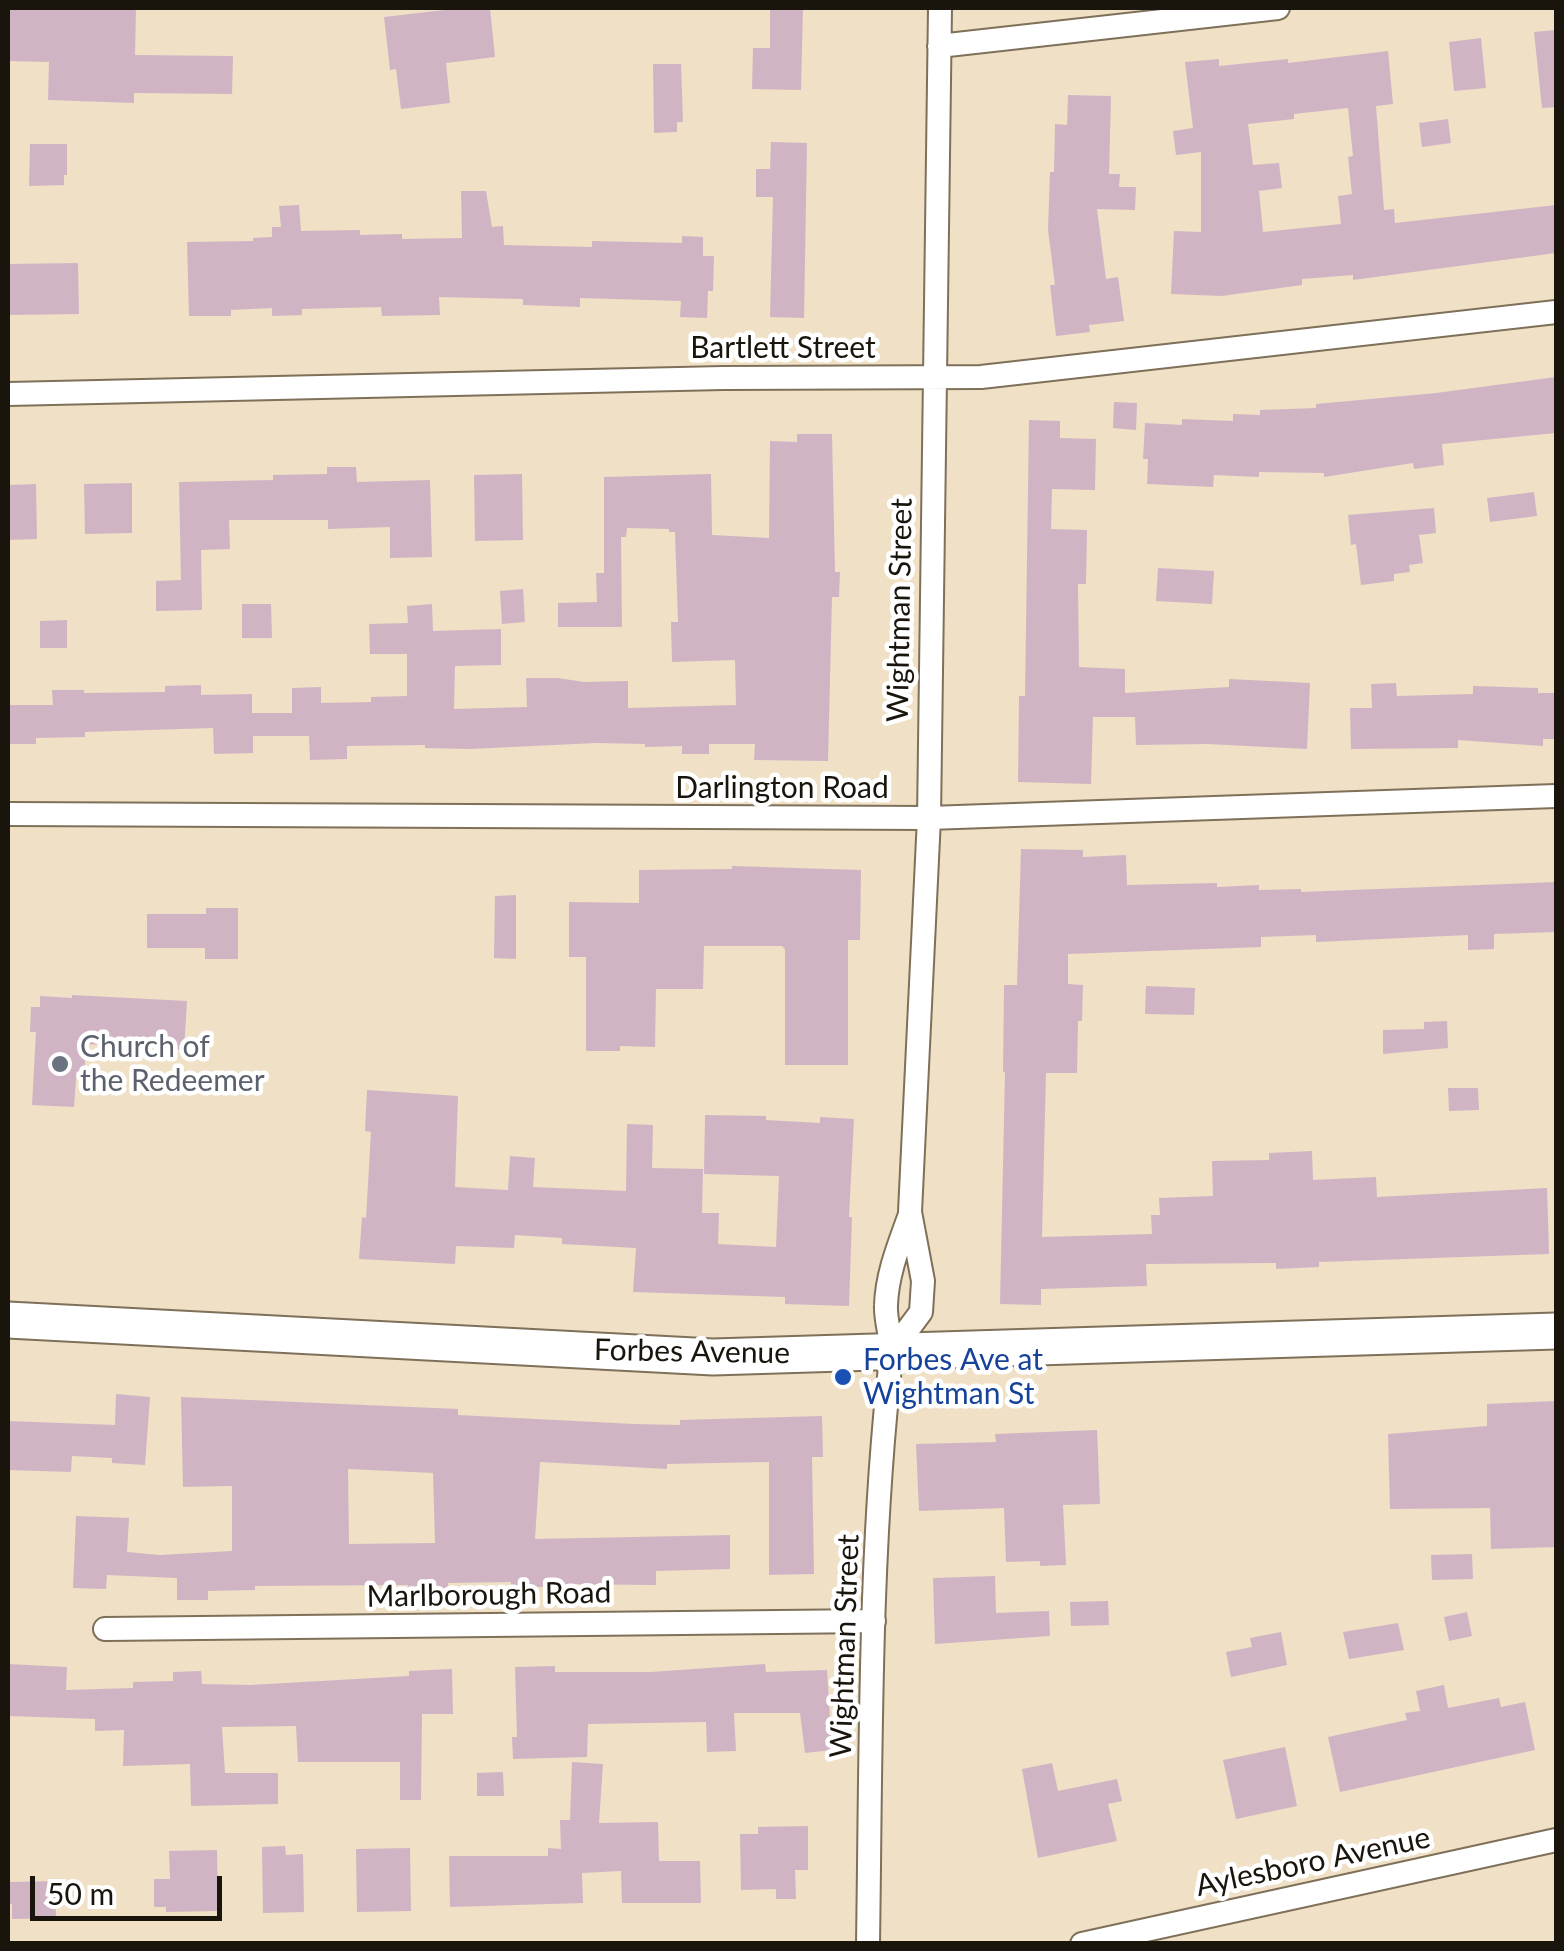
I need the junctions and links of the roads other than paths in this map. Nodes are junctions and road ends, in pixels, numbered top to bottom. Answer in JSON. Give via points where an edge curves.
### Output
{"nodes":[{"id":1,"x":940,"y":8,"type":"edge"},
{"id":2,"x":1278,"y":8,"type":"edge"},
{"id":3,"x":939,"y":46,"type":"junction"},
{"id":4,"x":1556,"y":312,"type":"edge"},
{"id":5,"x":934,"y":378,"type":"junction"},
{"id":6,"x":8,"y":394,"type":"edge"},
{"id":7,"x":1556,"y":796,"type":"edge"},
{"id":8,"x":8,"y":814,"type":"edge"},
{"id":9,"x":928,"y":818,"type":"junction"},
{"id":10,"x":910,"y":1212,"type":"junction"},
{"id":11,"x":8,"y":1320,"type":"edge"},
{"id":12,"x":1556,"y":1331,"type":"edge"},
{"id":13,"x":892,"y":1352,"type":"junction"},
{"id":14,"x":874,"y":1621,"type":"junction"},
{"id":15,"x":105,"y":1629,"type":"dead end"},
{"id":16,"x":1556,"y":1840,"type":"edge"},
{"id":17,"x":868,"y":1944,"type":"edge"},
{"id":18,"x":1082,"y":1944,"type":"edge"}],
"edges":[{"from":1,"to":3,"type":"street","name":"Wightman Street"},
{"from":2,"to":3,"type":"street"},
{"from":3,"to":5,"type":"street","name":"Wightman Street"},
{"from":4,"to":5,"type":"street","name":"Bartlett Street"},
{"from":5,"to":6,"type":"street","name":"Bartlett Street"},
{"from":5,"to":9,"type":"street","name":"Wightman Street"},
{"from":7,"to":9,"type":"street","name":"Darlington Road"},
{"from":8,"to":9,"type":"street","name":"Darlington Road"},
{"from":9,"to":10,"type":"street","name":"Wightman Street"},
{"from":10,"to":13,"type":"street","name":"Wightman Street","via":[[888,1290]]},
{"from":10,"to":13,"type":"street","name":"Wightman Street","via":[[921,1312]]},
{"from":11,"to":13,"type":"main road","name":"Forbes Avenue","via":[[713,1356]]},
{"from":12,"to":13,"type":"main road","name":"Forbes Avenue"},
{"from":13,"to":14,"type":"street","name":"Wightman Street","via":[[883,1411]]},
{"from":14,"to":15,"type":"street","name":"Marlborough Road"},
{"from":14,"to":17,"type":"street","name":"Wightman Street"},
{"from":16,"to":18,"type":"street","name":"Aylesboro Avenue"}]}
